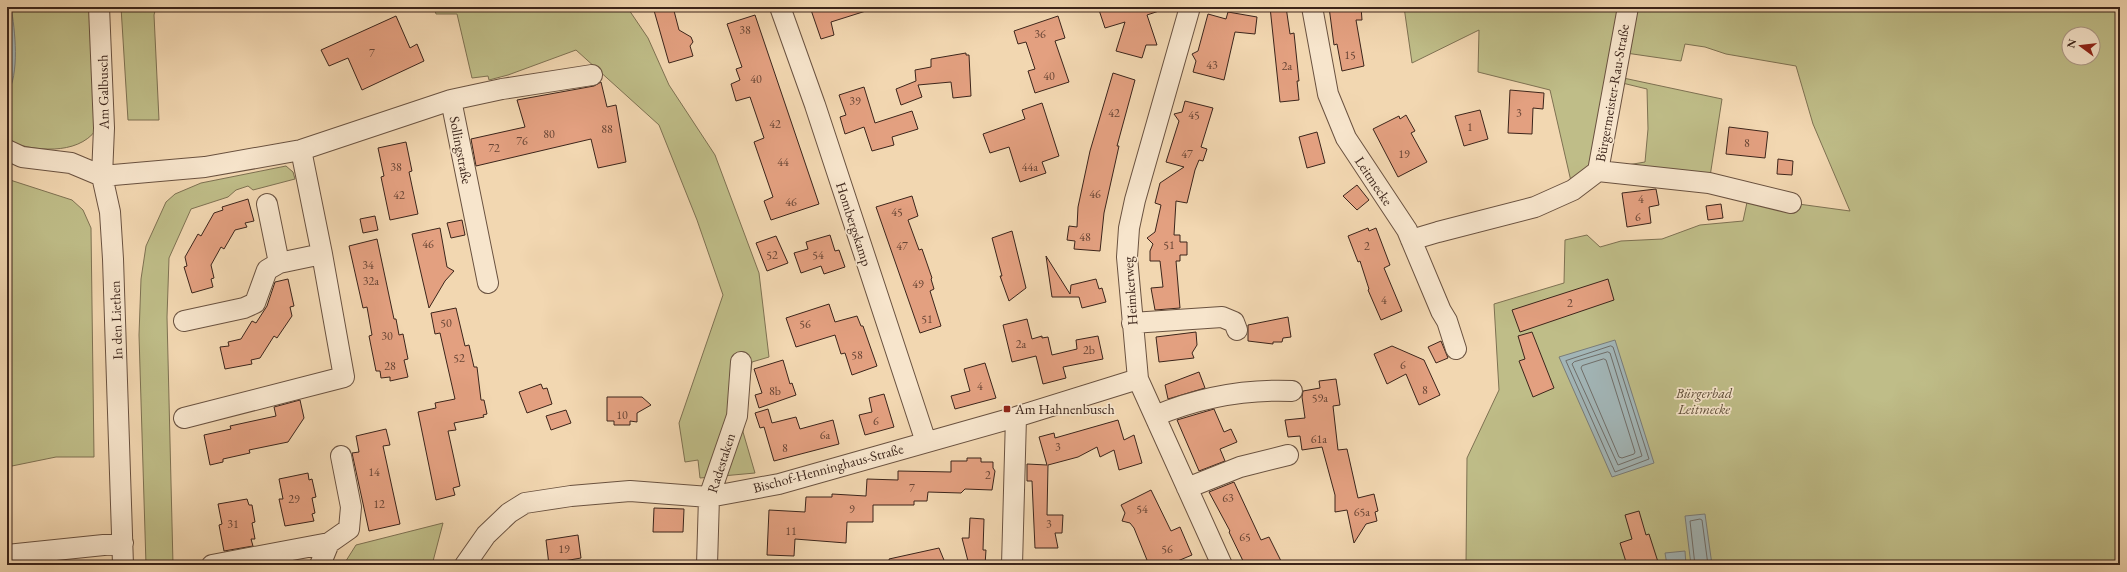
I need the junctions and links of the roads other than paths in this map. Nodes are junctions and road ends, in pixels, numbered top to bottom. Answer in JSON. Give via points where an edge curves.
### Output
{"nodes":[{"id":1,"x":99,"y":7,"type":"edge"},
{"id":2,"x":780,"y":7,"type":"edge"},
{"id":3,"x":1190,"y":7,"type":"edge"},
{"id":4,"x":1312,"y":7,"type":"edge"},
{"id":5,"x":1628,"y":7,"type":"edge"},
{"id":6,"x":592,"y":75,"type":"dead end"},
{"id":7,"x":451,"y":100,"type":"junction"},
{"id":8,"x":7,"y":150,"type":"edge"},
{"id":9,"x":301,"y":150,"type":"junction"},
{"id":10,"x":1598,"y":170,"type":"junction"},
{"id":11,"x":102,"y":176,"type":"junction"},
{"id":12,"x":1791,"y":203,"type":"dead end"},
{"id":13,"x":267,"y":204,"type":"dead end"},
{"id":14,"x":1411,"y":240,"type":"junction"},
{"id":15,"x":322,"y":254,"type":"junction"},
{"id":16,"x":279,"y":263,"type":"junction"},
{"id":17,"x":488,"y":283,"type":"dead end"},
{"id":18,"x":184,"y":321,"type":"dead end"},
{"id":19,"x":1132,"y":323,"type":"junction"},
{"id":20,"x":1237,"y":330,"type":"dead end"},
{"id":21,"x":1456,"y":349,"type":"dead end"},
{"id":22,"x":742,"y":362,"type":"dead end"},
{"id":23,"x":1138,"y":379,"type":"junction"},
{"id":24,"x":1292,"y":391,"type":"dead end"},
{"id":25,"x":1155,"y":416,"type":"junction"},
{"id":26,"x":1016,"y":417,"type":"junction"},
{"id":27,"x":184,"y":418,"type":"dead end"},
{"id":28,"x":926,"y":442,"type":"junction"},
{"id":29,"x":1288,"y":455,"type":"dead end"},
{"id":30,"x":341,"y":456,"type":"dead end"},
{"id":31,"x":1188,"y":488,"type":"junction"},
{"id":32,"x":709,"y":496,"type":"junction"},
{"id":33,"x":123,"y":543,"type":"junction"},
{"id":34,"x":329,"y":543,"type":"junction"},
{"id":35,"x":7,"y":555,"type":"edge"},
{"id":36,"x":123,"y":565,"type":"edge"},
{"id":37,"x":212,"y":565,"type":"edge"},
{"id":38,"x":320,"y":565,"type":"edge"},
{"id":39,"x":465,"y":565,"type":"edge"},
{"id":40,"x":707,"y":565,"type":"edge"},
{"id":41,"x":1012,"y":565,"type":"edge"},
{"id":42,"x":1222,"y":565,"type":"edge"}],
"edges":[{"from":1,"to":11,"type":"street","name":"Am Galbusch","via":[[104,120]]},
{"from":2,"to":28,"type":"street","name":"Hombergskamp"},
{"from":3,"to":19,"type":"street","name":"Heimkerweg","via":[[1129,228],[1127,257]]},
{"from":4,"to":14,"type":"street","name":"Leitmecke","via":[[1328,94],[1346,138],[1407,230]]},
{"from":5,"to":10,"type":"street","name":"Bürgermeister-Rau-Straße"},
{"from":6,"to":7,"type":"street"},
{"from":7,"to":9,"type":"street","name":"Sollingstraße"},
{"from":7,"to":17,"type":"street","name":"Sollingstraße"},
{"from":8,"to":11,"type":"street","via":[[22,157],[70,163]]},
{"from":9,"to":11,"type":"street","name":"Sollingstraße","via":[[205,167]]},
{"from":9,"to":15,"type":"street"},
{"from":10,"to":12,"type":"street","via":[[1709,183]]},
{"from":10,"to":14,"type":"street","name":"Bürgermeister-Rau-Straße","via":[[1573,190],[1535,207]]},
{"from":11,"to":33,"type":"street","name":"In den Liethen","via":[[110,212],[113,259]]},
{"from":13,"to":16,"type":"street"},
{"from":14,"to":21,"type":"street","name":"Leitmecke","via":[[1440,311],[1447,321]]},
{"from":15,"to":16,"type":"street"},
{"from":15,"to":27,"type":"street","via":[[344,377]]},
{"from":16,"to":18,"type":"street","via":[[266,270],[255,303],[244,308]]},
{"from":19,"to":20,"type":"street","via":[[1222,317],[1234,322]]},
{"from":19,"to":23,"type":"street","name":"Heimkerweg"},
{"from":22,"to":32,"type":"street","name":"Radestaken","via":[[737,416]]},
{"from":23,"to":25,"type":"street","name":"Heimkerweg"},
{"from":23,"to":26,"type":"street","name":"Bischof-Henninghaus-Straße"},
{"from":24,"to":25,"type":"street","via":[[1274,390],[1224,395]]},
{"from":25,"to":31,"type":"street","name":"Heimkerweg"},
{"from":26,"to":28,"type":"street","name":"Bischof-Henninghaus-Straße"},
{"from":26,"to":41,"type":"street"},
{"from":28,"to":32,"type":"street","name":"Bischof-Henninghaus-Straße","via":[[779,484]]},
{"from":29,"to":31,"type":"street","via":[[1240,467]]},
{"from":30,"to":34,"type":"street","via":[[351,507],[349,529]]},
{"from":31,"to":42,"type":"street","name":"Heimkerweg"},
{"from":32,"to":39,"type":"street","name":"Bischof-Henninghaus-Straße","via":[[630,491],[525,503],[509,513],[486,535]]},
{"from":32,"to":40,"type":"street","name":"Radestaken"},
{"from":33,"to":35,"type":"street"},
{"from":33,"to":36,"type":"street","name":"In den Liethen"},
{"from":34,"to":37,"type":"street"},
{"from":34,"to":38,"type":"street"}]}
